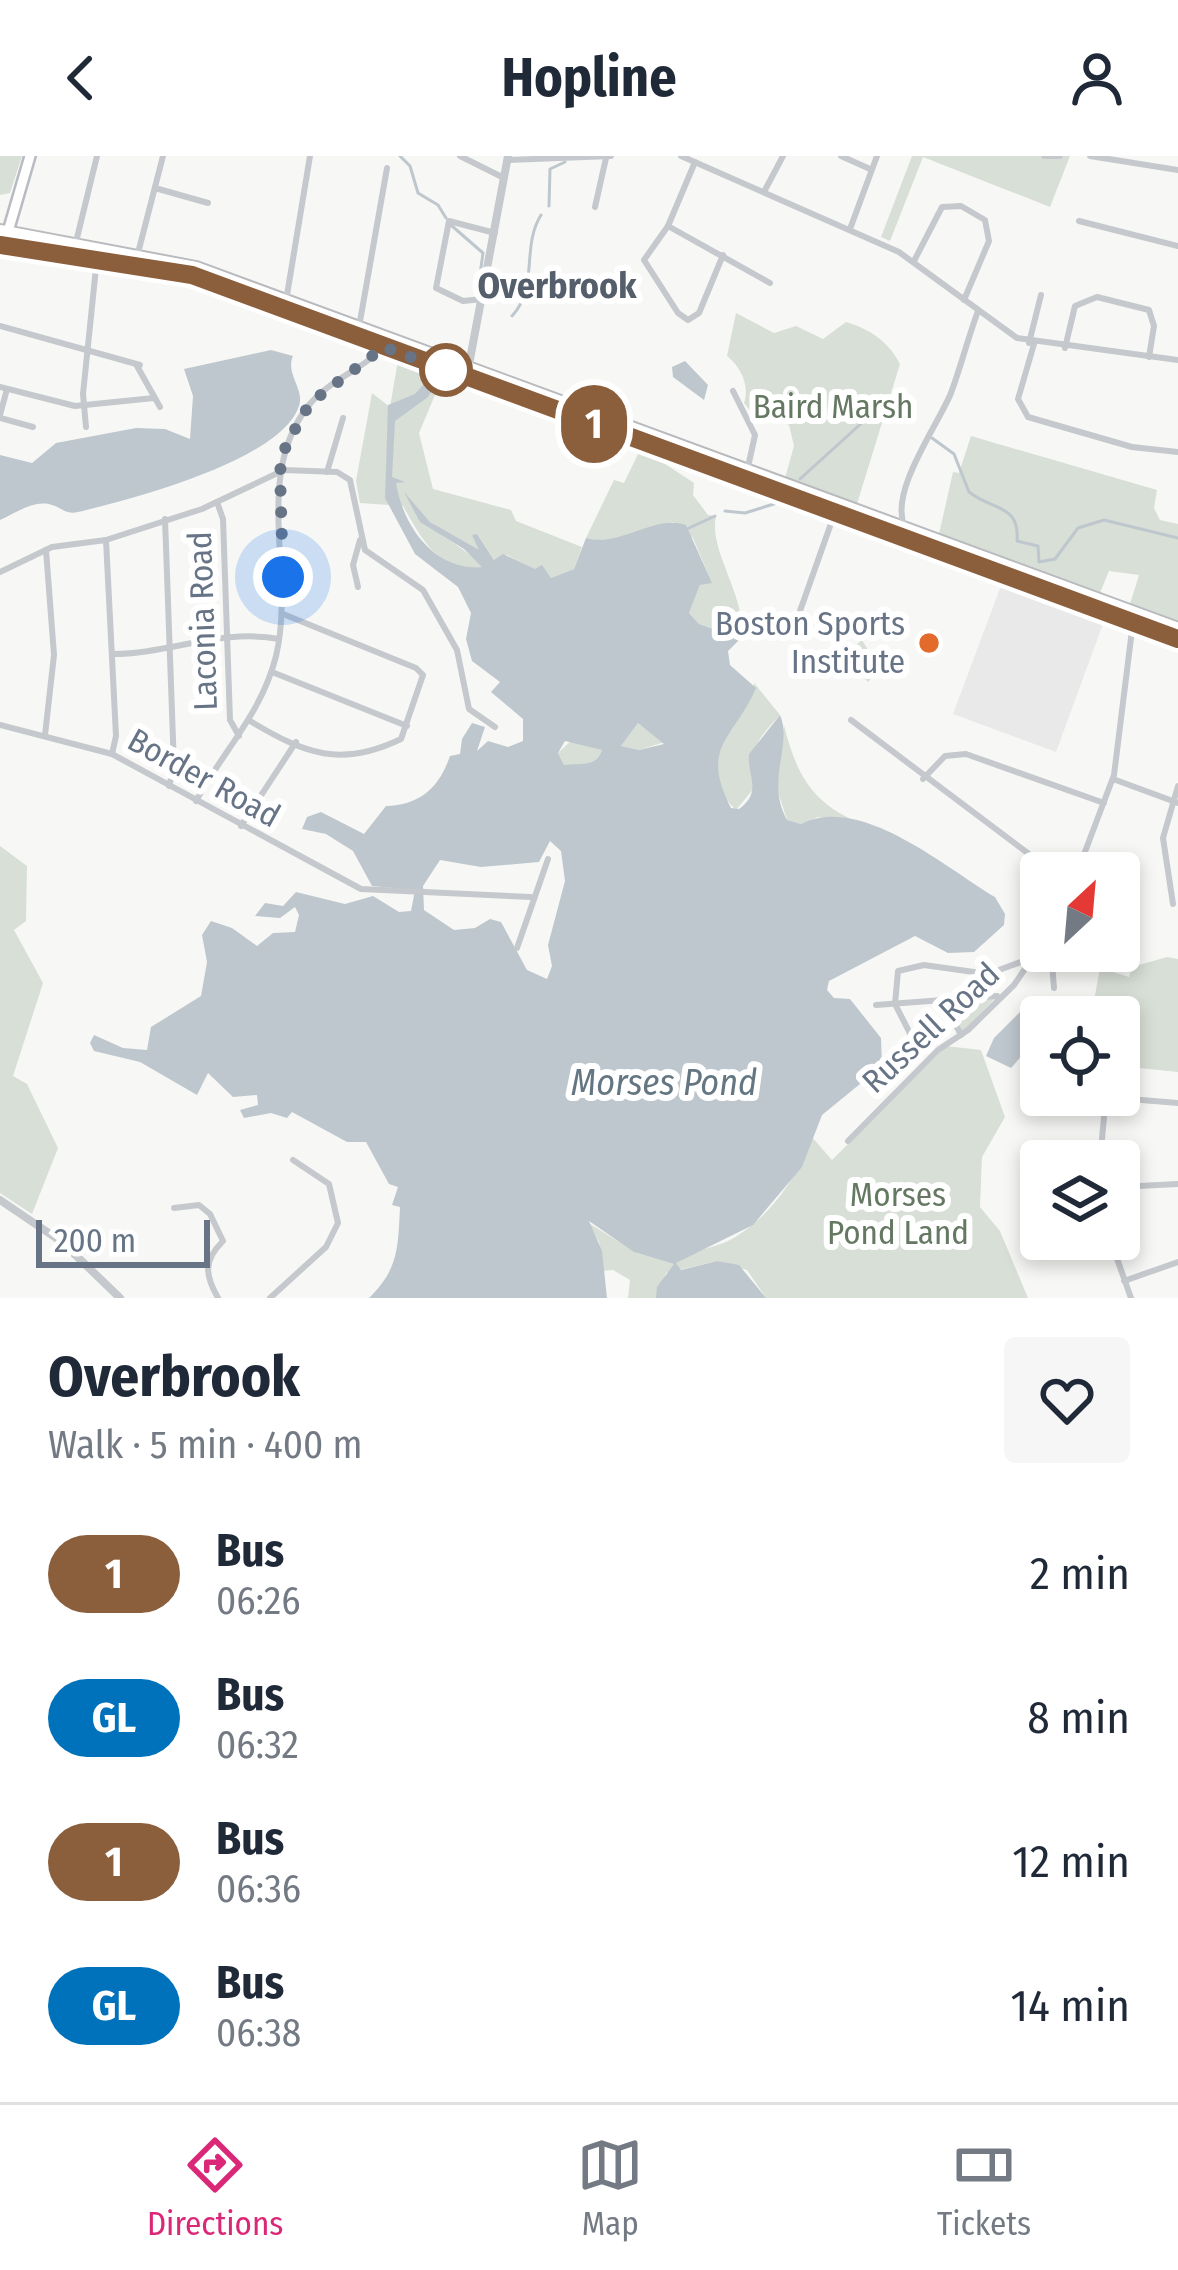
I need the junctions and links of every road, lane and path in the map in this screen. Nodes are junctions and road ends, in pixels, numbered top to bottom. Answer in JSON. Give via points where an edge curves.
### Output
{"nodes":[{"id":1,"x":30,"y":156,"type":"edge"},
{"id":2,"x":98,"y":156,"type":"edge"},
{"id":3,"x":163,"y":156,"type":"edge"},
{"id":4,"x":310,"y":156,"type":"edge"},
{"id":5,"x":460,"y":156,"type":"edge"},
{"id":6,"x":681,"y":156,"type":"edge"},
{"id":7,"x":783,"y":156,"type":"edge"},
{"id":8,"x":841,"y":156,"type":"edge"},
{"id":9,"x":877,"y":156,"type":"edge"},
{"id":10,"x":1044,"y":156,"type":"edge"},
{"id":11,"x":1060,"y":156,"type":"edge"},
{"id":12,"x":1090,"y":156,"type":"edge"},
{"id":13,"x":608,"y":157,"type":"edge"},
{"id":14,"x":508,"y":158,"type":"edge"},
{"id":15,"x":695,"y":161,"type":"junction"},
{"id":16,"x":709,"y":161,"type":"edge"},
{"id":17,"x":387,"y":168,"type":"dead end"},
{"id":18,"x":872,"y":170,"type":"junction"},
{"id":19,"x":1178,"y":170,"type":"edge"},
{"id":20,"x":504,"y":178,"type":"junction"},
{"id":21,"x":155,"y":188,"type":"junction"},
{"id":22,"x":765,"y":191,"type":"junction"},
{"id":23,"x":208,"y":203,"type":"dead end"},
{"id":24,"x":595,"y":207,"type":"dead end"},
{"id":25,"x":1079,"y":221,"type":"dead end"},
{"id":26,"x":668,"y":226,"type":"junction"},
{"id":27,"x":850,"y":229,"type":"junction"},
{"id":28,"x":495,"y":232,"type":"junction"},
{"id":29,"x":2,"y":241,"type":"edge"},
{"id":30,"x":76,"y":242,"type":"junction"},
{"id":31,"x":1178,"y":246,"type":"edge"},
{"id":32,"x":138,"y":253,"type":"junction"},
{"id":33,"x":723,"y":255,"type":"junction"},
{"id":34,"x":97,"y":258,"type":"junction"},
{"id":35,"x":914,"y":261,"type":"junction"},
{"id":36,"x":770,"y":283,"type":"dead end"},
{"id":37,"x":1041,"y":295,"type":"dead end"},
{"id":38,"x":484,"y":299,"type":"junction"},
{"id":39,"x":286,"y":301,"type":"junction"},
{"id":40,"x":964,"y":301,"type":"junction"},
{"id":41,"x":978,"y":311,"type":"junction"},
{"id":42,"x":0,"y":326,"type":"edge"},
{"id":43,"x":359,"y":328,"type":"junction"},
{"id":44,"x":1032,"y":343,"type":"junction"},
{"id":45,"x":384,"y":347,"type":"junction"},
{"id":46,"x":1065,"y":348,"type":"junction"},
{"id":47,"x":87,"y":351,"type":"junction"},
{"id":48,"x":1149,"y":357,"type":"junction"},
{"id":49,"x":1178,"y":360,"type":"edge"},
{"id":50,"x":467,"y":372,"type":"junction"},
{"id":51,"x":4,"y":388,"type":"edge"},
{"id":52,"x":733,"y":392,"type":"dead end"},
{"id":53,"x":154,"y":398,"type":"junction"},
{"id":54,"x":83,"y":406,"type":"junction"},
{"id":55,"x":160,"y":407,"type":"dead end"},
{"id":56,"x":0,"y":416,"type":"edge"},
{"id":57,"x":343,"y":418,"type":"dead end"},
{"id":58,"x":33,"y":427,"type":"dead end"},
{"id":59,"x":86,"y":427,"type":"dead end"},
{"id":60,"x":1178,"y":452,"type":"edge"},
{"id":61,"x":746,"y":470,"type":"junction"},
{"id":62,"x":280,"y":471,"type":"junction"},
{"id":63,"x":327,"y":472,"type":"junction"},
{"id":64,"x":218,"y":502,"type":"junction"},
{"id":65,"x":900,"y":510,"type":"junction"},
{"id":66,"x":834,"y":515,"type":"junction"},
{"id":67,"x":165,"y":519,"type":"junction"},
{"id":68,"x":882,"y":520,"type":"junction"},
{"id":69,"x":908,"y":530,"type":"junction"},
{"id":70,"x":106,"y":540,"type":"junction"},
{"id":71,"x":360,"y":540,"type":"junction"},
{"id":72,"x":46,"y":550,"type":"junction"},
{"id":73,"x":0,"y":572,"type":"edge"},
{"id":74,"x":358,"y":587,"type":"dead end"},
{"id":75,"x":800,"y":610,"type":"dead end"},
{"id":76,"x":284,"y":614,"type":"junction"},
{"id":77,"x":1133,"y":622,"type":"junction"},
{"id":78,"x":1178,"y":629,"type":"edge"},
{"id":79,"x":227,"y":635,"type":"junction"},
{"id":80,"x":1178,"y":639,"type":"edge"},
{"id":81,"x":280,"y":640,"type":"junction"},
{"id":82,"x":169,"y":649,"type":"junction"},
{"id":83,"x":112,"y":654,"type":"junction"},
{"id":84,"x":272,"y":672,"type":"junction"},
{"id":85,"x":851,"y":720,"type":"dead end"},
{"id":86,"x":250,"y":721,"type":"junction"},
{"id":87,"x":0,"y":725,"type":"edge"},
{"id":88,"x":407,"y":727,"type":"junction"},
{"id":89,"x":495,"y":727,"type":"dead end"},
{"id":90,"x":45,"y":735,"type":"junction"},
{"id":91,"x":239,"y":736,"type":"junction"},
{"id":92,"x":296,"y":742,"type":"junction"},
{"id":93,"x":112,"y":754,"type":"junction"},
{"id":94,"x":923,"y":778,"type":"junction"},
{"id":95,"x":1113,"y":779,"type":"junction"},
{"id":96,"x":169,"y":786,"type":"junction"},
{"id":97,"x":1178,"y":786,"type":"edge"},
{"id":98,"x":196,"y":801,"type":"junction"},
{"id":99,"x":1176,"y":802,"type":"edge"},
{"id":100,"x":1104,"y":803,"type":"junction"},
{"id":101,"x":241,"y":826,"type":"junction"},
{"id":102,"x":1025,"y":852,"type":"edge"},
{"id":103,"x":1085,"y":852,"type":"edge"},
{"id":104,"x":548,"y":859,"type":"dead end"},
{"id":105,"x":531,"y":897,"type":"junction"},
{"id":106,"x":1173,"y":904,"type":"dead end"},
{"id":107,"x":518,"y":948,"type":"dead end"},
{"id":108,"x":1020,"y":962,"type":"edge"},
{"id":109,"x":1024,"y":972,"type":"edge"},
{"id":110,"x":1053,"y":972,"type":"edge"},
{"id":111,"x":1054,"y":988,"type":"dead end"},
{"id":112,"x":997,"y":996,"type":"junction"},
{"id":113,"x":895,"y":1004,"type":"junction"},
{"id":114,"x":945,"y":1004,"type":"junction"},
{"id":115,"x":876,"y":1005,"type":"dead end"},
{"id":116,"x":961,"y":1035,"type":"junction"},
{"id":117,"x":936,"y":1052,"type":"junction"},
{"id":118,"x":921,"y":1055,"type":"junction"},
{"id":119,"x":894,"y":1060,"type":"dead end"},
{"id":120,"x":1140,"y":1099,"type":"edge"},
{"id":121,"x":1178,"y":1103,"type":"edge"},
{"id":122,"x":848,"y":1142,"type":"dead end"},
{"id":123,"x":293,"y":1160,"type":"dead end"},
{"id":124,"x":1178,"y":1184,"type":"edge"},
{"id":125,"x":1140,"y":1186,"type":"edge"},
{"id":126,"x":0,"y":1200,"type":"edge"},
{"id":127,"x":174,"y":1208,"type":"dead end"},
{"id":128,"x":1117,"y":1260,"type":"edge"},
{"id":129,"x":1178,"y":1262,"type":"edge"},
{"id":130,"x":1124,"y":1282,"type":"junction"},
{"id":131,"x":120,"y":1298,"type":"edge"},
{"id":132,"x":218,"y":1298,"type":"edge"},
{"id":133,"x":270,"y":1298,"type":"edge"},
{"id":134,"x":1131,"y":1298,"type":"edge"}],
"edges":[{"from":1,"to":29,"type":"main road"},
{"from":2,"to":30,"type":"street"},
{"from":3,"to":21,"type":"street"},
{"from":4,"to":39,"type":"street"},
{"from":5,"to":20,"type":"street"},
{"from":6,"to":15,"type":"street"},
{"from":7,"to":22,"type":"street"},
{"from":8,"to":18,"type":"street"},
{"from":9,"to":18,"type":"street"},
{"from":10,"to":11,"type":"street"},
{"from":12,"to":19,"type":"street"},
{"from":13,"to":14,"type":"street"},
{"from":13,"to":24,"type":"street"},
{"from":14,"to":20,"type":"street"},
{"from":15,"to":16,"type":"street"},
{"from":15,"to":26,"type":"street"},
{"from":16,"to":22,"type":"street"},
{"from":17,"to":43,"type":"street"},
{"from":18,"to":27,"type":"street"},
{"from":20,"to":28,"type":"street"},
{"from":21,"to":23,"type":"street"},
{"from":21,"to":32,"type":"street"},
{"from":22,"to":27,"type":"street"},
{"from":25,"to":31,"type":"street"},
{"from":26,"to":33,"type":"street"},
{"from":26,"to":33,"type":"street","via":[[644,260],[685,319],[699,313]]},
{"from":27,"to":35,"type":"street"},
{"from":28,"to":38,"type":"street"},
{"from":28,"to":38,"type":"street","via":[[449,221],[440,251],[437,291]]},
{"from":29,"to":30,"type":"highway"},
{"from":29,"to":34,"type":"highway"},
{"from":30,"to":32,"type":"highway"},
{"from":32,"to":39,"type":"highway"},
{"from":33,"to":36,"type":"street"},
{"from":34,"to":45,"type":"highway","via":[[192,275]]},
{"from":34,"to":47,"type":"street"},
{"from":35,"to":40,"type":"street"},
{"from":35,"to":40,"type":"street","via":[[942,207],[961,206],[985,220],[989,241]]},
{"from":37,"to":44,"type":"street"},
{"from":38,"to":50,"type":"street"},
{"from":39,"to":43,"type":"highway"},
{"from":40,"to":41,"type":"street"},
{"from":41,"to":44,"type":"street"},
{"from":41,"to":65,"type":"street"},
{"from":42,"to":47,"type":"street"},
{"from":43,"to":50,"type":"highway"},
{"from":44,"to":46,"type":"street"},
{"from":44,"to":60,"type":"street","via":[[1018,399],[1028,416],[1123,445]]},
{"from":45,"to":50,"type":"highway"},
{"from":45,"to":62,"type":"street","via":[[310,403]]},
{"from":46,"to":48,"type":"street"},
{"from":46,"to":48,"type":"street","via":[[1075,306],[1097,297],[1149,310]]},
{"from":47,"to":53,"type":"street","via":[[137,364]]},
{"from":47,"to":54,"type":"street"},
{"from":48,"to":49,"type":"street"},
{"from":50,"to":61,"type":"highway"},
{"from":50,"to":66,"type":"highway"},
{"from":51,"to":54,"type":"street"},
{"from":51,"to":56,"type":"street"},
{"from":52,"to":61,"type":"street","via":[[755,435]]},
{"from":53,"to":54,"type":"street"},
{"from":53,"to":55,"type":"street"},
{"from":54,"to":59,"type":"street"},
{"from":56,"to":58,"type":"street"},
{"from":57,"to":63,"type":"street"},
{"from":61,"to":68,"type":"highway"},
{"from":62,"to":63,"type":"street"},
{"from":62,"to":64,"type":"street"},
{"from":62,"to":76,"type":"street"},
{"from":63,"to":71,"type":"street","via":[[352,484]]},
{"from":64,"to":67,"type":"street"},
{"from":64,"to":79,"type":"street","name":"Laconia Road"},
{"from":65,"to":68,"type":"street"},
{"from":65,"to":69,"type":"street"},
{"from":66,"to":75,"type":"street"},
{"from":66,"to":77,"type":"highway"},
{"from":67,"to":70,"type":"street"},
{"from":67,"to":82,"type":"street"},
{"from":68,"to":69,"type":"highway"},
{"from":69,"to":78,"type":"highway"},
{"from":70,"to":72,"type":"street"},
{"from":70,"to":83,"type":"street"},
{"from":71,"to":74,"type":"street"},
{"from":71,"to":89,"type":"street","via":[[373,558],[420,585],[458,650],[466,705]]},
{"from":72,"to":73,"type":"street"},
{"from":72,"to":90,"type":"street","via":[[54,655]]},
{"from":76,"to":81,"type":"street"},
{"from":76,"to":88,"type":"street","via":[[422,672]]},
{"from":77,"to":80,"type":"highway"},
{"from":77,"to":95,"type":"street"},
{"from":79,"to":81,"type":"street"},
{"from":79,"to":82,"type":"street"},
{"from":79,"to":91,"type":"street","name":"Laconia Road","via":[[230,720]]},
{"from":81,"to":84,"type":"street"},
{"from":82,"to":83,"type":"street"},
{"from":82,"to":96,"type":"street"},
{"from":83,"to":93,"type":"street"},
{"from":84,"to":86,"type":"street"},
{"from":84,"to":88,"type":"street"},
{"from":85,"to":94,"type":"street"},
{"from":86,"to":91,"type":"street"},
{"from":86,"to":92,"type":"street"},
{"from":87,"to":90,"type":"street","name":"Border Road"},
{"from":88,"to":92,"type":"street","via":[[394,742],[347,758]]},
{"from":90,"to":93,"type":"street","name":"Border Road"},
{"from":91,"to":98,"type":"street"},
{"from":92,"to":101,"type":"street"},
{"from":93,"to":96,"type":"street","name":"Border Road"},
{"from":94,"to":100,"type":"street","via":[[945,756],[966,754]]},
{"from":94,"to":102,"type":"street"},
{"from":95,"to":99,"type":"street"},
{"from":95,"to":100,"type":"street"},
{"from":96,"to":98,"type":"street","name":"Border Road"},
{"from":97,"to":99,"type":"street"},
{"from":98,"to":101,"type":"street","name":"Border Road"},
{"from":99,"to":106,"type":"street","via":[[1163,835]]},
{"from":100,"to":103,"type":"street"},
{"from":101,"to":105,"type":"street","name":"Border Road","via":[[361,889]]},
{"from":104,"to":105,"type":"street"},
{"from":105,"to":107,"type":"street"},
{"from":108,"to":113,"type":"street","via":[[988,974],[901,969]]},
{"from":109,"to":112,"type":"street","name":"Russell Road"},
{"from":110,"to":111,"type":"street"},
{"from":112,"to":114,"type":"street"},
{"from":112,"to":116,"type":"street","name":"Russell Road"},
{"from":113,"to":114,"type":"street"},
{"from":113,"to":115,"type":"street"},
{"from":113,"to":118,"type":"street"},
{"from":114,"to":116,"type":"street"},
{"from":116,"to":117,"type":"street","name":"Russell Road"},
{"from":117,"to":118,"type":"street"},
{"from":117,"to":122,"type":"street","name":"Russell Road"},
{"from":118,"to":119,"type":"street"},
{"from":120,"to":121,"type":"street"},
{"from":123,"to":133,"type":"street","via":[[332,1190],[338,1223],[326,1247]]},
{"from":124,"to":125,"type":"street"},
{"from":126,"to":131,"type":"street","via":[[62,1242]]},
{"from":127,"to":132,"type":"street","via":[[202,1207],[223,1241],[206,1268]]},
{"from":128,"to":130,"type":"street"},
{"from":129,"to":130,"type":"street"},
{"from":130,"to":134,"type":"street"}]}
